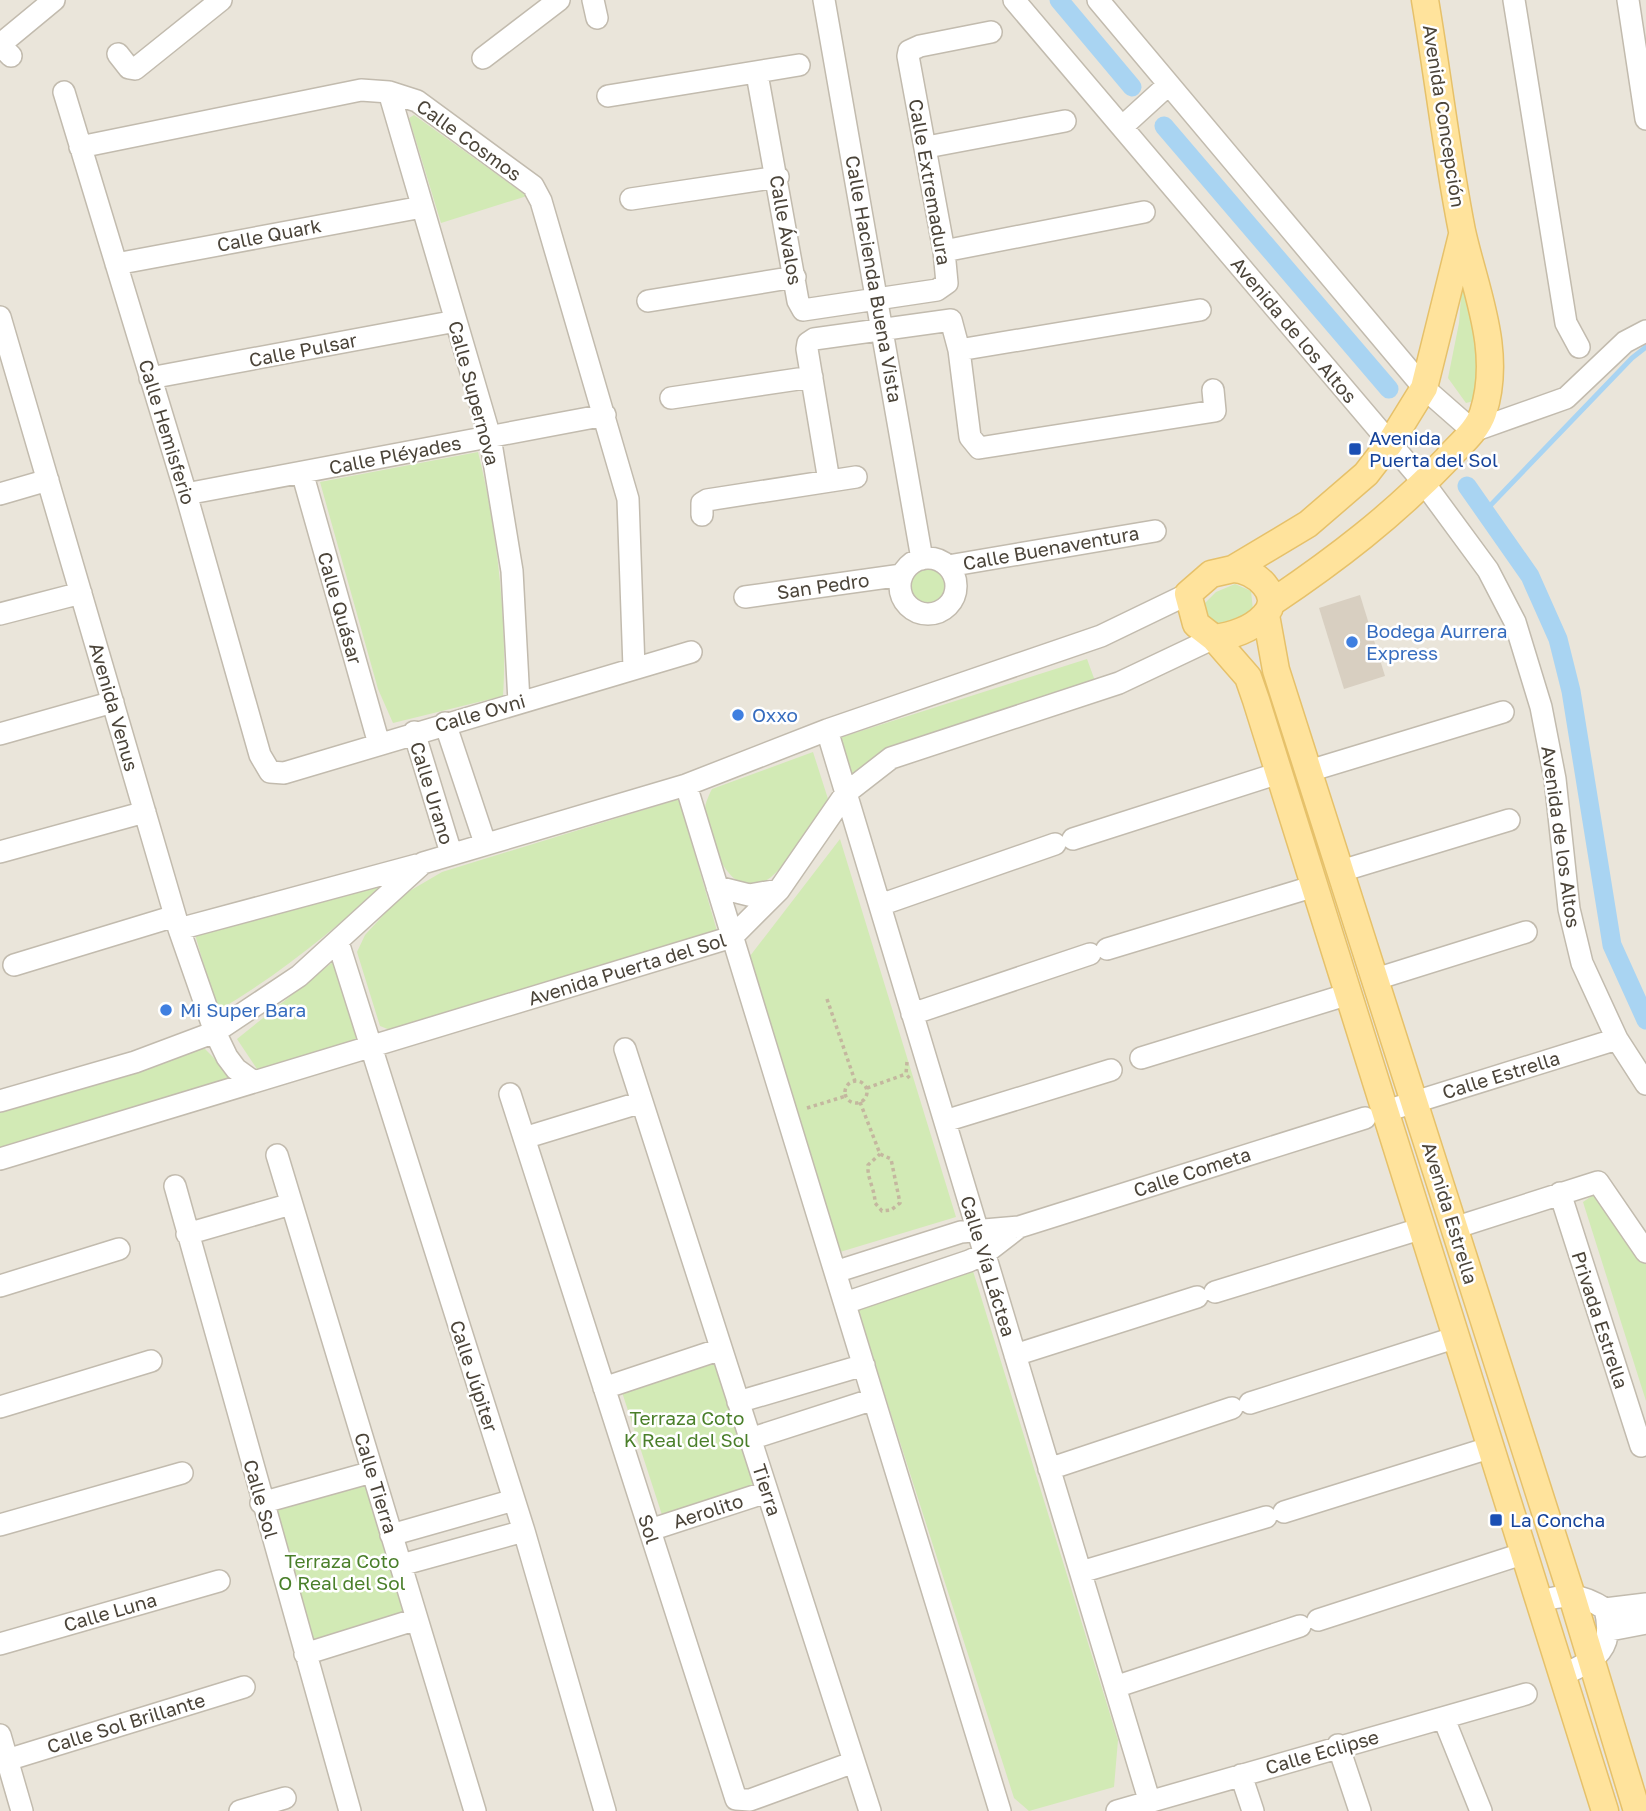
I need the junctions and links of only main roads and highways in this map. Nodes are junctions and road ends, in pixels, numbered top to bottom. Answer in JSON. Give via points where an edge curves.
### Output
{"nodes":[{"id":1,"x":1425,"y":0,"type":"edge"},
{"id":2,"x":1463,"y":232,"type":"junction"},
{"id":3,"x":1233,"y":569,"type":"junction"},
{"id":4,"x":1269,"y":609,"type":"junction"},
{"id":5,"x":1214,"y":638,"type":"junction"},
{"id":6,"x":1605,"y":1811,"type":"edge"},
{"id":7,"x":1637,"y":1811,"type":"edge"}],
"edges":[{"from":1,"to":2,"type":"main road","name":"Avenida Concepción"},
{"from":2,"to":3,"type":"main road","name":"Avenida Concepción","via":[[1424,388],[1390,443],[1366,474],[1308,524]]},
{"from":2,"to":4,"type":"main road","name":"Avenida Concepción","via":[[1485,312],[1489,363],[1483,415],[1424,483],[1336,560]]},
{"from":3,"to":4,"type":"main road","via":[[1257,575],[1265,584]]},
{"from":3,"to":5,"type":"main road","via":[[1210,574],[1188,594],[1196,624]]},
{"from":4,"to":5,"type":"main road","via":[[1244,629]]},
{"from":4,"to":7,"type":"main road","name":"Avenida Estrella","via":[[1276,670]]},
{"from":5,"to":6,"type":"main road","name":"Avenida Estrella","via":[[1248,677],[1349,994],[1376,1114],[1423,1228]]}]}
